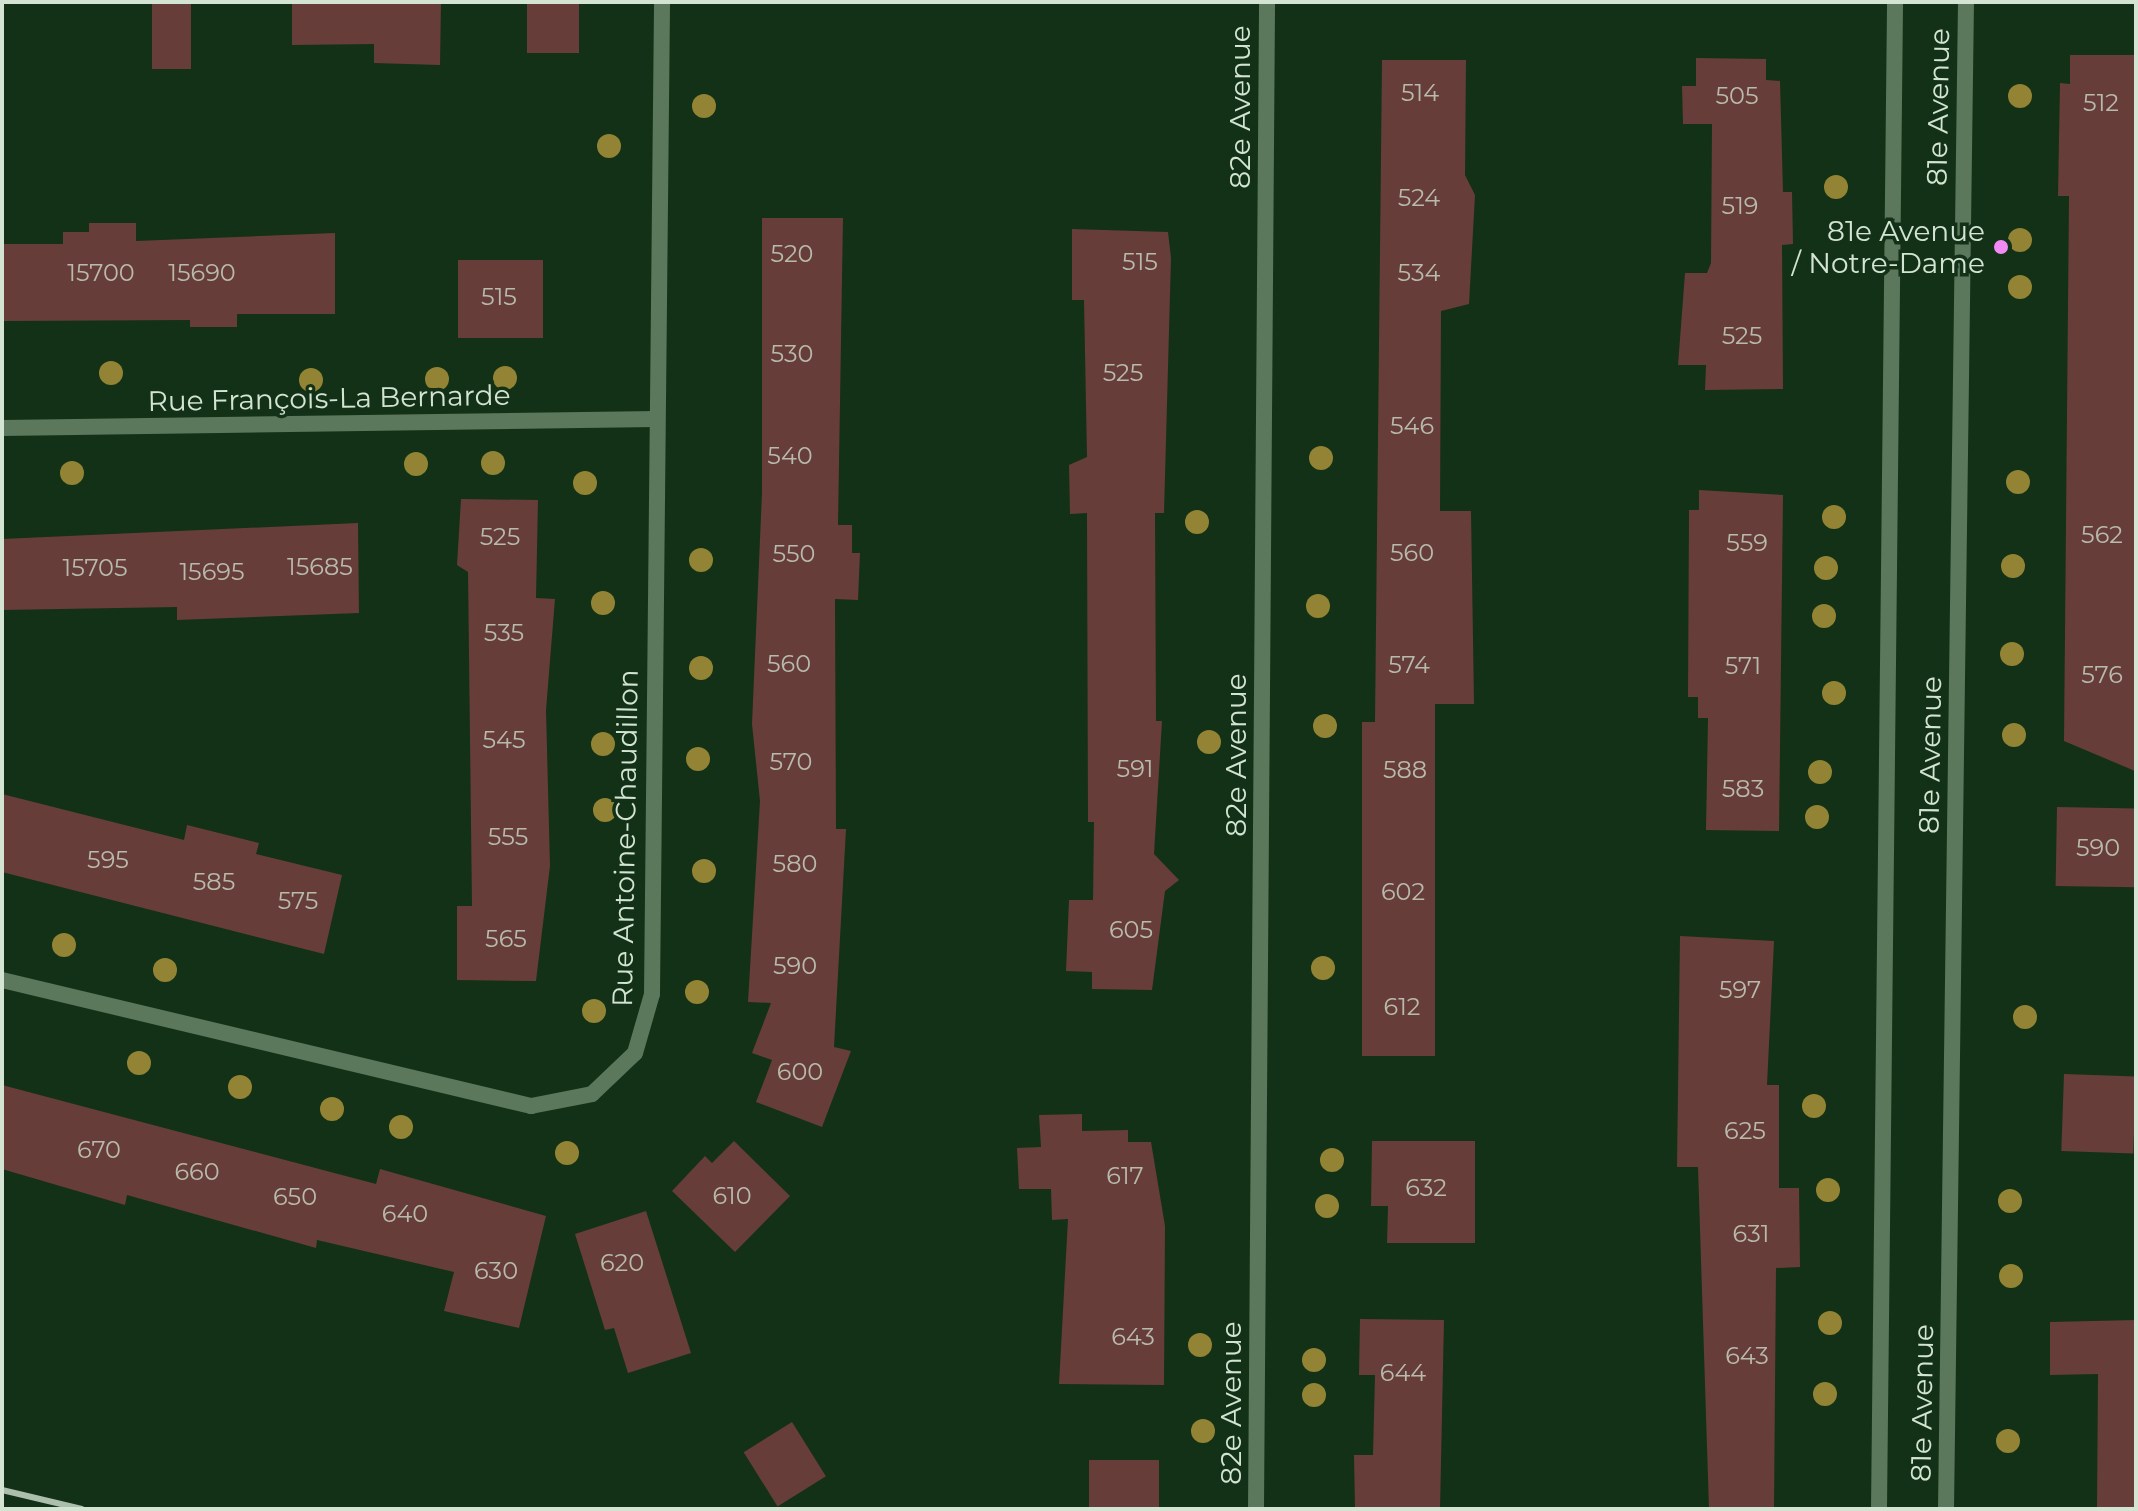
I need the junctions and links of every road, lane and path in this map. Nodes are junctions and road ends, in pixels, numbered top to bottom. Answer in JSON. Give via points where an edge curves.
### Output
{"nodes":[{"id":1,"x":662,"y":2,"type":"edge"},
{"id":2,"x":1267,"y":2,"type":"edge"},
{"id":3,"x":1895,"y":2,"type":"edge"},
{"id":4,"x":1966,"y":2,"type":"edge"},
{"id":5,"x":657,"y":419,"type":"junction"},
{"id":6,"x":2,"y":428,"type":"edge"},
{"id":7,"x":2,"y":980,"type":"edge"},
{"id":8,"x":1256,"y":1509,"type":"edge"},
{"id":9,"x":1879,"y":1509,"type":"edge"},
{"id":10,"x":1946,"y":1509,"type":"edge"}],
"edges":[{"from":1,"to":5,"type":"street","name":"Rue Antoine-Chaudillon"},
{"from":2,"to":8,"type":"street","name":"82e Avenue"},
{"from":3,"to":9,"type":"street","name":"81e Avenue"},
{"from":4,"to":10,"type":"street","name":"81e Avenue"},
{"from":5,"to":6,"type":"street","name":"Rue François-La Bernarde"},
{"from":5,"to":7,"type":"street","name":"Rue Antoine-Chaudillon","via":[[652,994],[635,1053],[616,1076],[562,1105],[531,1106]]}]}
